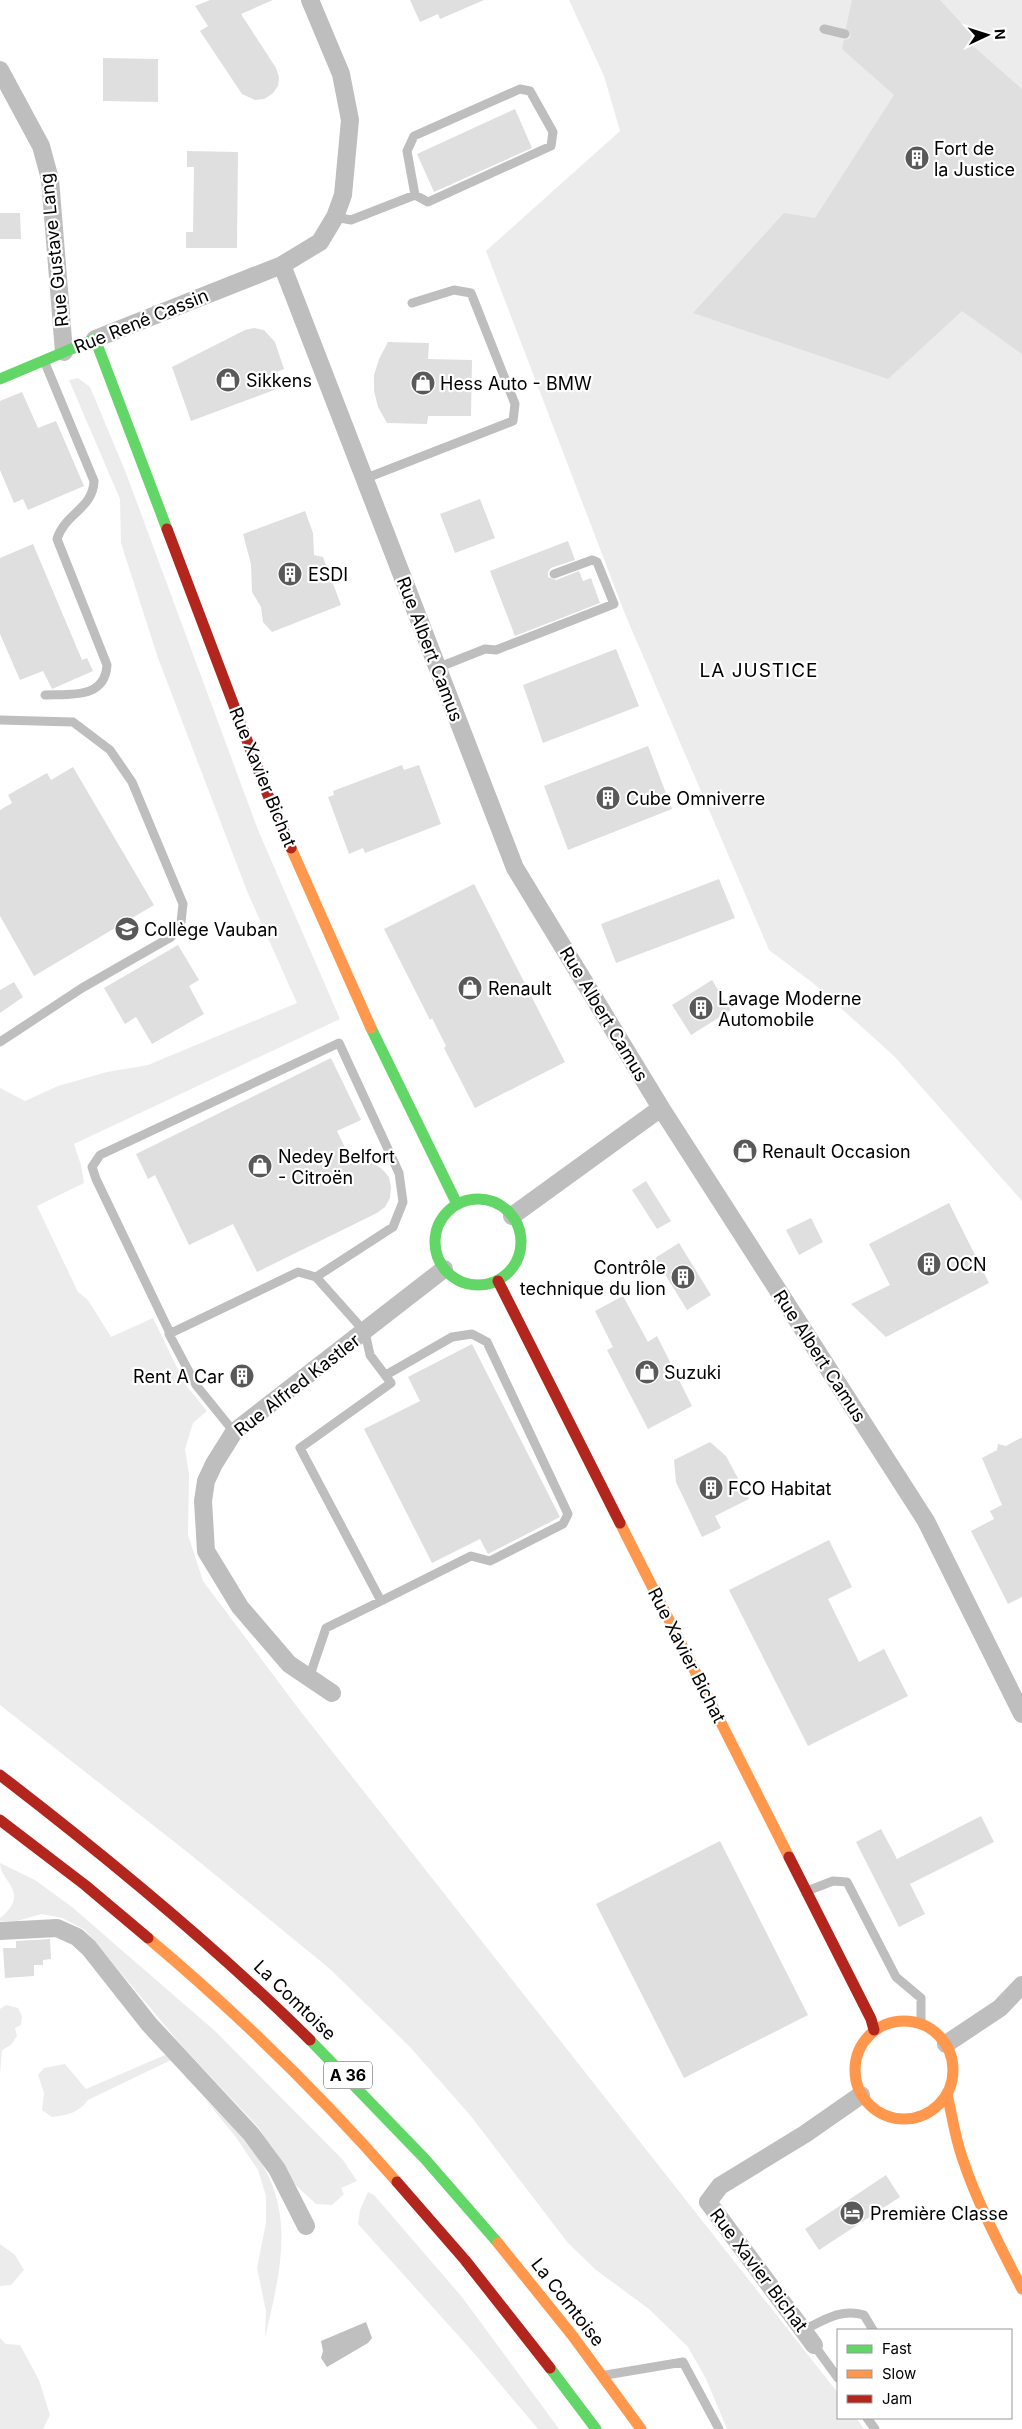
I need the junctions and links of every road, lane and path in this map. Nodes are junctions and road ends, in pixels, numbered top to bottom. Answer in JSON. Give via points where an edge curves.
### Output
{"nodes":[{"id":1,"x":310,"y":0,"type":"edge"},
{"id":2,"x":827,"y":30,"type":"dead end"},
{"id":3,"x":845,"y":34,"type":"dead end"},
{"id":4,"x":0,"y":70,"type":"edge"},
{"id":5,"x":415,"y":194,"type":"junction"},
{"id":6,"x":335,"y":217,"type":"junction"},
{"id":7,"x":282,"y":265,"type":"junction"},
{"id":8,"x":412,"y":303,"type":"dead end"},
{"id":9,"x":95,"y":339,"type":"junction"},
{"id":10,"x":64,"y":352,"type":"junction"},
{"id":11,"x":44,"y":360,"type":"junction"},
{"id":12,"x":0,"y":379,"type":"edge"},
{"id":13,"x":364,"y":479,"type":"junction"},
{"id":14,"x":554,"y":574,"type":"dead end"},
{"id":15,"x":438,"y":668,"type":"junction"},
{"id":16,"x":46,"y":695,"type":"dead end"},
{"id":17,"x":0,"y":720,"type":"edge"},
{"id":18,"x":0,"y":1042,"type":"edge"},
{"id":19,"x":660,"y":1108,"type":"junction"},
{"id":20,"x":457,"y":1204,"type":"junction"},
{"id":21,"x":512,"y":1216,"type":"junction"},
{"id":22,"x":444,"y":1269,"type":"junction"},
{"id":23,"x":316,"y":1277,"type":"junction"},
{"id":24,"x":498,"y":1281,"type":"junction"},
{"id":25,"x":365,"y":1332,"type":"junction"},
{"id":26,"x":170,"y":1333,"type":"junction"},
{"id":27,"x":386,"y":1375,"type":"junction"},
{"id":28,"x":234,"y":1432,"type":"junction"},
{"id":29,"x":381,"y":1601,"type":"junction"},
{"id":30,"x":309,"y":1678,"type":"junction"},
{"id":31,"x":332,"y":1693,"type":"dead end"},
{"id":32,"x":1022,"y":1714,"type":"edge"},
{"id":33,"x":0,"y":1775,"type":"edge"},
{"id":34,"x":0,"y":1820,"type":"edge"},
{"id":35,"x":807,"y":1892,"type":"junction"},
{"id":36,"x":0,"y":1931,"type":"edge"},
{"id":37,"x":1022,"y":1985,"type":"edge"},
{"id":38,"x":921,"y":2024,"type":"junction"},
{"id":39,"x":874,"y":2030,"type":"junction"},
{"id":40,"x":946,"y":2044,"type":"junction"},
{"id":41,"x":947,"y":2094,"type":"junction"},
{"id":42,"x":861,"y":2096,"type":"junction"},
{"id":43,"x":306,"y":2226,"type":"dead end"},
{"id":44,"x":1022,"y":2289,"type":"edge"},
{"id":45,"x":872,"y":2329,"type":"edge"},
{"id":46,"x":804,"y":2330,"type":"junction"},
{"id":47,"x":814,"y":2345,"type":"joint"},
{"id":48,"x":603,"y":2376,"type":"junction"},
{"id":49,"x":837,"y":2377,"type":"edge"},
{"id":50,"x":596,"y":2429,"type":"edge"},
{"id":51,"x":641,"y":2429,"type":"edge"},
{"id":52,"x":719,"y":2429,"type":"edge"}],
"edges":[{"from":1,"to":6,"type":"street","name":"Rue René Cassin","via":[[341,74],[350,120],[343,195]]},
{"from":2,"to":3,"type":"lane"},
{"from":4,"to":10,"type":"street","name":"Rue Gustave Lang","via":[[41,146],[50,179]]},
{"from":5,"to":5,"type":"lane","via":[[428,202],[551,146],[553,132],[530,91],[520,89],[414,136],[407,151]]},
{"from":5,"to":6,"type":"lane","via":[[351,220]]},
{"from":6,"to":7,"type":"street","name":"Rue René Cassin","via":[[320,242]]},
{"from":7,"to":9,"type":"street","name":"Rue René Cassin"},
{"from":7,"to":13,"type":"street","name":"Rue Albert Camus"},
{"from":8,"to":13,"type":"lane","via":[[454,290],[471,293],[515,404],[513,421]]},
{"from":9,"to":10,"type":"main road","name":"Rue René Cassin"},
{"from":9,"to":20,"type":"main road","name":"Rue Xavier Bichat","via":[[267,793],[353,992]]},
{"from":10,"to":11,"type":"main road","name":"Rue René Cassin"},
{"from":11,"to":12,"type":"main road","name":"Rue René Cassin"},
{"from":11,"to":16,"type":"lane","via":[[94,481],[94,492],[61,527],[57,539],[107,665],[107,673],[99,688],[90,693]]},
{"from":13,"to":15,"type":"street","name":"Rue Albert Camus"},
{"from":14,"to":15,"type":"lane","via":[[592,560],[597,562],[614,604],[496,650],[485,649]]},
{"from":15,"to":19,"type":"street","name":"Rue Albert Camus","via":[[515,868]]},
{"from":17,"to":18,"type":"lane","via":[[73,722],[110,750],[132,782],[183,904],[181,922],[171,937],[82,988]]},
{"from":19,"to":21,"type":"street"},
{"from":19,"to":32,"type":"street","name":"Rue Albert Camus","via":[[926,1521]]},
{"from":20,"to":21,"type":"main road","via":[[481,1198],[498,1204]]},
{"from":20,"to":22,"type":"main road","via":[[445,1213],[434,1241]]},
{"from":21,"to":24,"type":"main road","via":[[519,1229],[518,1259],[510,1272]]},
{"from":22,"to":24,"type":"main road","via":[[469,1285]]},
{"from":22,"to":25,"type":"street","name":"Rue Alfred Kastler"},
{"from":23,"to":25,"type":"lane"},
{"from":23,"to":26,"type":"lane","via":[[298,1272]]},
{"from":23,"to":26,"type":"lane","via":[[393,1227],[403,1202],[399,1173],[339,1043],[100,1155],[92,1166]]},
{"from":24,"to":35,"type":"main road","name":"Rue Xavier Bichat"},
{"from":25,"to":27,"type":"lane","via":[[370,1355]]},
{"from":25,"to":28,"type":"street","name":"Rue Alfred Kastler"},
{"from":26,"to":28,"type":"lane","via":[[196,1385]]},
{"from":27,"to":29,"type":"lane","via":[[391,1383],[300,1448]]},
{"from":27,"to":29,"type":"lane","via":[[452,1337],[472,1334],[487,1342],[568,1514],[563,1524],[490,1561],[471,1556]]},
{"from":28,"to":30,"type":"street","name":"Rue Alfred Kastler","via":[[206,1481],[203,1500],[206,1551],[240,1607],[289,1664]]},
{"from":29,"to":30,"type":"lane","via":[[326,1628]]},
{"from":30,"to":31,"type":"street","name":"Rue Alfred Kastler"},
{"from":33,"to":48,"type":"main road","name":"La Comtoise","number":"A 36","via":[[86,1840],[202,1936],[338,2065],[394,2122],[492,2234]]},
{"from":34,"to":50,"type":"main road","number":"A 36","via":[[142,1933],[302,2080],[432,2219],[531,2341]]},
{"from":35,"to":38,"type":"lane","via":[[833,1881],[847,1882],[896,1977],[921,1998]]},
{"from":35,"to":39,"type":"main road","name":"Rue Xavier Bichat"},
{"from":36,"to":43,"type":"street","via":[[57,1928],[77,1937],[89,1948],[149,2024],[251,2134],[272,2162]]},
{"from":37,"to":40,"type":"street","via":[[1000,2008]]},
{"from":38,"to":39,"type":"main road","via":[[905,2020]]},
{"from":38,"to":40,"type":"main road","via":[[936,2032]]},
{"from":39,"to":42,"type":"main road","via":[[862,2044],[855,2061],[855,2078]]},
{"from":40,"to":41,"type":"main road","via":[[954,2071]]},
{"from":41,"to":42,"type":"main road","via":[[936,2108],[922,2117],[905,2120],[888,2117],[872,2109]]},
{"from":41,"to":44,"type":"main road","via":[[961,2154],[975,2193]]},
{"from":42,"to":46,"type":"street","name":"Rue Xavier Bichat","via":[[720,2186],[708,2202]]},
{"from":45,"to":46,"type":"lane","via":[[864,2315],[851,2311]]},
{"from":46,"to":47,"type":"street","name":"Rue Xavier Bichat"},
{"from":47,"to":49,"type":"lane"},
{"from":48,"to":51,"type":"main road","name":"La Comtoise","number":"A 36"},
{"from":48,"to":52,"type":"lane","via":[[683,2362]]}]}
